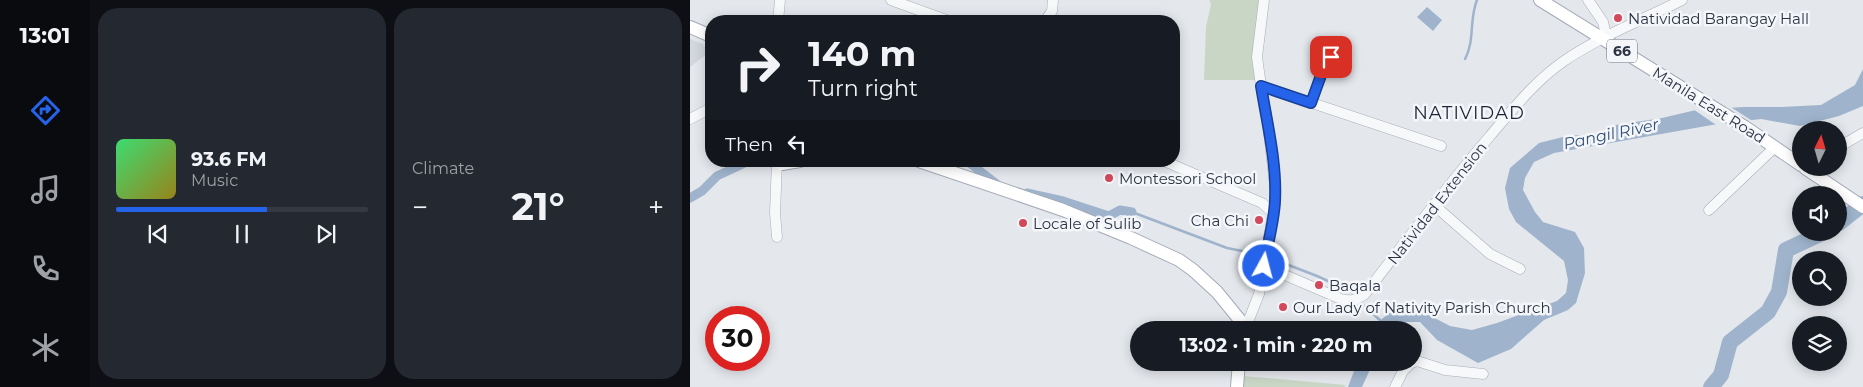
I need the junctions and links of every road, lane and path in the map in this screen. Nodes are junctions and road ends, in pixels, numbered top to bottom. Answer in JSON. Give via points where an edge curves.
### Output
{"nodes":[{"id":1,"x":780,"y":0,"type":"edge"},
{"id":2,"x":892,"y":0,"type":"edge"},
{"id":3,"x":1052,"y":0,"type":"edge"},
{"id":4,"x":1264,"y":0,"type":"edge"},
{"id":5,"x":1540,"y":0,"type":"edge"},
{"id":6,"x":1588,"y":0,"type":"edge"},
{"id":7,"x":1682,"y":0,"type":"edge"},
{"id":8,"x":779,"y":15,"type":"edge"},
{"id":9,"x":933,"y":15,"type":"edge"},
{"id":10,"x":1049,"y":15,"type":"edge"},
{"id":11,"x":690,"y":27,"type":"edge"},
{"id":12,"x":705,"y":33,"type":"edge"},
{"id":13,"x":1602,"y":38,"type":"junction"},
{"id":14,"x":1331,"y":57,"type":"dead end"},
{"id":15,"x":1261,"y":86,"type":"junction"},
{"id":16,"x":1311,"y":103,"type":"junction"},
{"id":17,"x":705,"y":111,"type":"edge"},
{"id":18,"x":690,"y":119,"type":"edge"},
{"id":19,"x":1863,"y":133,"type":"edge"},
{"id":20,"x":1848,"y":142,"type":"edge"},
{"id":21,"x":1441,"y":146,"type":"dead end"},
{"id":22,"x":1775,"y":147,"type":"junction"},
{"id":23,"x":1792,"y":159,"type":"edge"},
{"id":24,"x":777,"y":167,"type":"edge"},
{"id":25,"x":937,"y":167,"type":"edge"},
{"id":26,"x":1178,"y":167,"type":"edge"},
{"id":27,"x":1817,"y":176,"type":"edge"},
{"id":28,"x":1859,"y":204,"type":"edge"},
{"id":29,"x":1434,"y":205,"type":"junction"},
{"id":30,"x":1709,"y":210,"type":"dead end"},
{"id":31,"x":1273,"y":213,"type":"junction"},
{"id":32,"x":777,"y":237,"type":"dead end"},
{"id":33,"x":1264,"y":266,"type":"junction"},
{"id":34,"x":1520,"y":269,"type":"dead end"},
{"id":35,"x":1240,"y":321,"type":"edge"},
{"id":36,"x":1247,"y":321,"type":"edge"},
{"id":37,"x":1238,"y":371,"type":"edge"},
{"id":38,"x":1483,"y":374,"type":"dead end"},
{"id":39,"x":1237,"y":387,"type":"edge"},
{"id":40,"x":1395,"y":387,"type":"edge"}],
"edges":[{"from":1,"to":8,"type":"street"},
{"from":2,"to":9,"type":"street"},
{"from":3,"to":10,"type":"street"},
{"from":4,"to":15,"type":"street","via":[[1258,46]]},
{"from":5,"to":13,"type":"main road","name":"Manila East Road","number":"66"},
{"from":6,"to":13,"type":"street","via":[[1603,22],[1605,31]]},
{"from":7,"to":13,"type":"street","name":"Natividad Extension"},
{"from":11,"to":12,"type":"main road"},
{"from":13,"to":22,"type":"main road","name":"Manila East Road","number":"66"},
{"from":13,"to":29,"type":"street","name":"Natividad Extension","via":[[1543,78],[1469,160]]},
{"from":14,"to":16,"type":"street"},
{"from":15,"to":16,"type":"street"},
{"from":15,"to":31,"type":"street","via":[[1273,166]]},
{"from":16,"to":21,"type":"street"},
{"from":17,"to":18,"type":"street"},
{"from":19,"to":20,"type":"street"},
{"from":22,"to":23,"type":"main road","name":"Manila East Road","number":"66"},
{"from":22,"to":30,"type":"street"},
{"from":24,"to":32,"type":"street"},
{"from":25,"to":35,"type":"main road","via":[[1063,210],[1178,260],[1217,292]]},
{"from":26,"to":31,"type":"street","via":[[1262,203]]},
{"from":27,"to":28,"type":"main road"},
{"from":29,"to":33,"type":"street","name":"Natividad Extension","via":[[1357,300],[1341,299]]},
{"from":29,"to":34,"type":"street","via":[[1486,250]]},
{"from":31,"to":33,"type":"street"},
{"from":33,"to":36,"type":"street","via":[[1259,294]]},
{"from":37,"to":39,"type":"main road"},
{"from":38,"to":40,"type":"street","via":[[1445,370],[1417,361],[1403,371]]}]}
